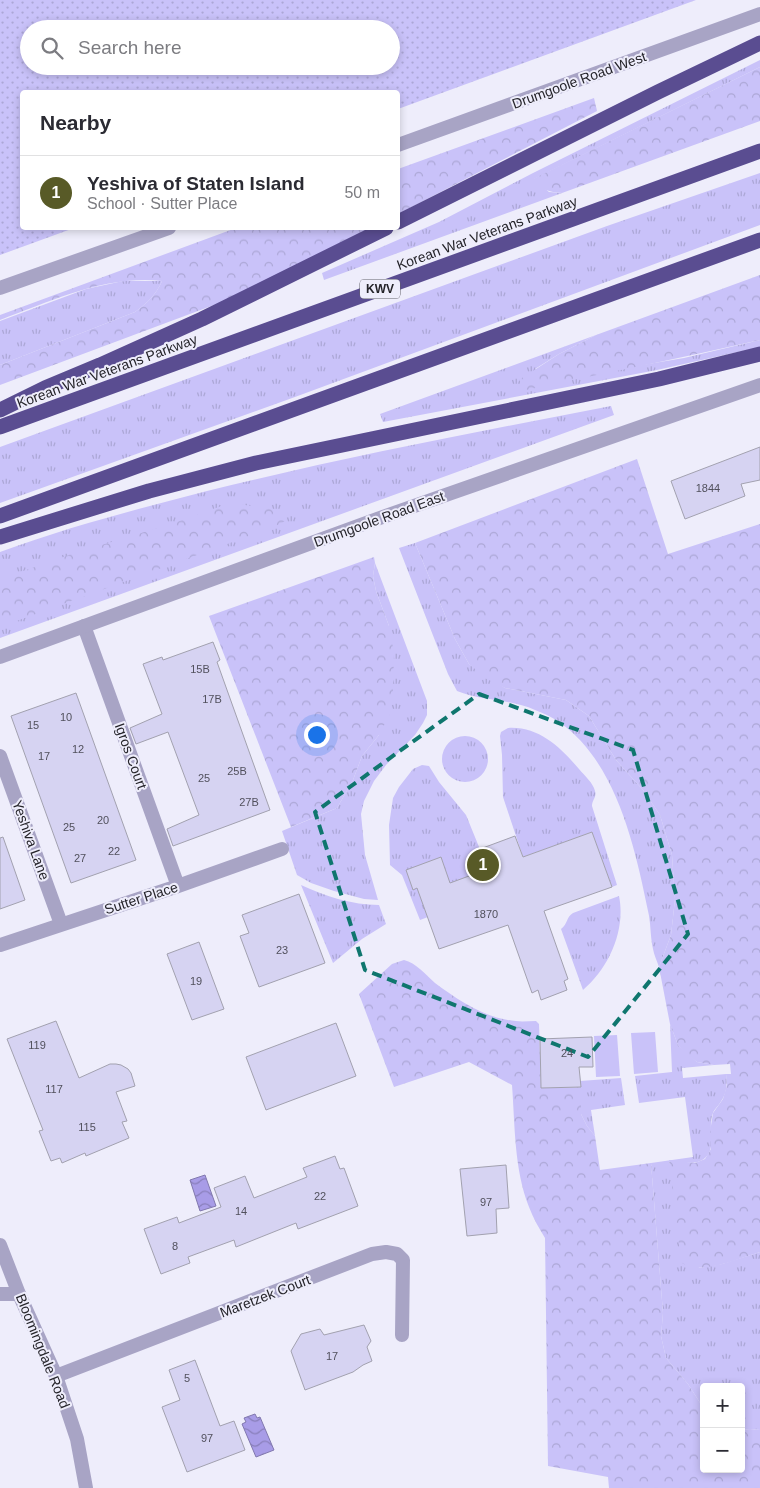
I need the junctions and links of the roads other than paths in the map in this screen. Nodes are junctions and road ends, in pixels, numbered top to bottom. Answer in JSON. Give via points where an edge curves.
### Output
{"nodes":[{"id":1,"x":760,"y":14,"type":"edge"},
{"id":2,"x":760,"y":44,"type":"edge"},
{"id":3,"x":400,"y":144,"type":"edge"},
{"id":4,"x":760,"y":151,"type":"edge"},
{"id":5,"x":400,"y":221,"type":"edge"},
{"id":6,"x":163,"y":230,"type":"edge"},
{"id":7,"x":382,"y":230,"type":"edge"},
{"id":8,"x":760,"y":240,"type":"edge"},
{"id":9,"x":0,"y":288,"type":"edge"},
{"id":10,"x":760,"y":354,"type":"edge"},
{"id":11,"x":760,"y":385,"type":"edge"},
{"id":12,"x":0,"y":410,"type":"edge"},
{"id":13,"x":0,"y":428,"type":"edge"},
{"id":14,"x":0,"y":516,"type":"edge"},
{"id":15,"x":0,"y":537,"type":"edge"},
{"id":16,"x":84,"y":626,"type":"junction"},
{"id":17,"x":0,"y":657,"type":"edge"},
{"id":18,"x":0,"y":756,"type":"edge"},
{"id":19,"x":282,"y":849,"type":"dead end"},
{"id":20,"x":178,"y":886,"type":"junction"},
{"id":21,"x":61,"y":924,"type":"junction"},
{"id":22,"x":0,"y":945,"type":"edge"},
{"id":23,"x":0,"y":1245,"type":"edge"},
{"id":24,"x":0,"y":1294,"type":"edge"},
{"id":25,"x":19,"y":1294,"type":"junction"},
{"id":26,"x":402,"y":1335,"type":"dead end"},
{"id":27,"x":56,"y":1376,"type":"junction"},
{"id":28,"x":86,"y":1488,"type":"edge"}],
"edges":[{"from":1,"to":3,"type":"street","name":"Drumgoole Road West"},
{"from":2,"to":5,"type":"highway"},
{"from":4,"to":13,"type":"highway","name":"Korean War Veterans Parkway","number":"KWV"},
{"from":6,"to":9,"type":"street"},
{"from":7,"to":12,"type":"highway","via":[[202,320]]},
{"from":8,"to":14,"type":"highway"},
{"from":10,"to":15,"type":"highway","via":[[659,379],[256,462]]},
{"from":11,"to":16,"type":"street","name":"Drumgoole Road East"},
{"from":16,"to":17,"type":"street","name":"Drumgoole Road East"},
{"from":16,"to":20,"type":"street","name":"Igros Court"},
{"from":18,"to":21,"type":"street","name":"Yeshiva Lane"},
{"from":19,"to":20,"type":"street","name":"Sutter Place"},
{"from":20,"to":21,"type":"street","name":"Sutter Place"},
{"from":21,"to":22,"type":"street","name":"Sutter Place"},
{"from":23,"to":25,"type":"street","name":"Bloomingdale Road"},
{"from":24,"to":25,"type":"street"},
{"from":25,"to":27,"type":"street","name":"Bloomingdale Road"},
{"from":26,"to":27,"type":"street","name":"Maretzek Court","via":[[403,1260],[398,1254],[386,1252],[372,1254]]},
{"from":27,"to":28,"type":"street","name":"Bloomingdale Road","via":[[77,1439]]}]}
